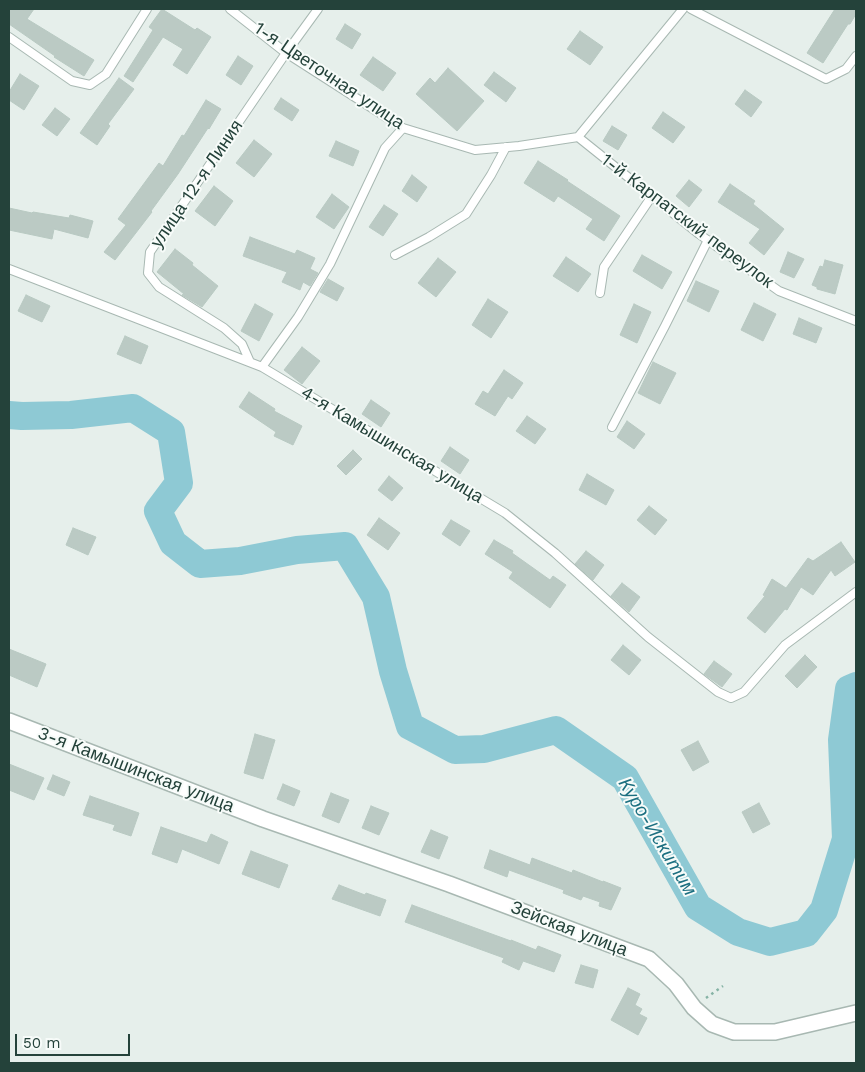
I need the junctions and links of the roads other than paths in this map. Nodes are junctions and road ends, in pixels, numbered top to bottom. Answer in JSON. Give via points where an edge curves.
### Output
{"nodes":[{"id":1,"x":147,"y":9,"type":"edge"},
{"id":2,"x":230,"y":9,"type":"edge"},
{"id":3,"x":318,"y":9,"type":"edge"},
{"id":4,"x":683,"y":9,"type":"edge"},
{"id":5,"x":691,"y":9,"type":"edge"},
{"id":6,"x":9,"y":37,"type":"edge"},
{"id":7,"x":286,"y":53,"type":"junction"},
{"id":8,"x":856,"y":56,"type":"edge"},
{"id":9,"x":403,"y":128,"type":"junction"},
{"id":10,"x":578,"y":137,"type":"junction"},
{"id":11,"x":506,"y":147,"type":"junction"},
{"id":12,"x":652,"y":196,"type":"junction"},
{"id":13,"x":708,"y":240,"type":"junction"},
{"id":14,"x":395,"y":254,"type":"dead end"},
{"id":15,"x":9,"y":269,"type":"edge"},
{"id":16,"x":600,"y":293,"type":"dead end"},
{"id":17,"x":856,"y":321,"type":"edge"},
{"id":18,"x":250,"y":362,"type":"junction"},
{"id":19,"x":262,"y":367,"type":"junction"},
{"id":20,"x":612,"y":427,"type":"dead end"},
{"id":21,"x":856,"y":592,"type":"edge"},
{"id":22,"x":9,"y":722,"type":"edge"},
{"id":23,"x":263,"y":819,"type":"joint"},
{"id":24,"x":856,"y":1013,"type":"edge"}],
"edges":[{"from":1,"to":6,"type":"lane","via":[[106,74],[90,85],[72,81]]},
{"from":2,"to":7,"type":"lane","name":"1-я Цветочная улица"},
{"from":3,"to":7,"type":"lane","name":"улица 12-я Линия"},
{"from":4,"to":10,"type":"lane"},
{"from":5,"to":8,"type":"lane","via":[[826,79],[846,68]]},
{"from":7,"to":9,"type":"lane","name":"1-я Цветочная улица"},
{"from":7,"to":18,"type":"lane","name":"улица 12-я Линия","via":[[150,252],[148,273],[159,287],[224,328],[242,344]]},
{"from":9,"to":11,"type":"lane","name":"1-я Цветочная улица","via":[[475,150]]},
{"from":9,"to":19,"type":"lane","via":[[385,148],[330,264]]},
{"from":10,"to":11,"type":"lane","name":"1-я Цветочная улица"},
{"from":10,"to":12,"type":"lane","name":"1-й Карпатский переулок"},
{"from":11,"to":14,"type":"lane","via":[[466,214]]},
{"from":12,"to":13,"type":"lane","name":"1-й Карпатский переулок"},
{"from":12,"to":16,"type":"lane","via":[[604,266]]},
{"from":13,"to":17,"type":"lane","name":"1-й Карпатский переулок","via":[[779,291]]},
{"from":13,"to":20,"type":"lane"},
{"from":15,"to":18,"type":"lane","name":"4-я Камышинская улица"},
{"from":18,"to":19,"type":"lane","name":"4-я Камышинская улица"},
{"from":19,"to":21,"type":"lane","name":"4-я Камышинская улица","via":[[505,513],[555,553],[648,637],[718,692],[731,698],[744,692],[785,645]]},
{"from":22,"to":23,"type":"street","name":"3-я Камышинская улица"},
{"from":23,"to":24,"type":"street","name":"Зейская улица","via":[[649,959],[712,1024],[734,1032],[775,1032]]}]}
